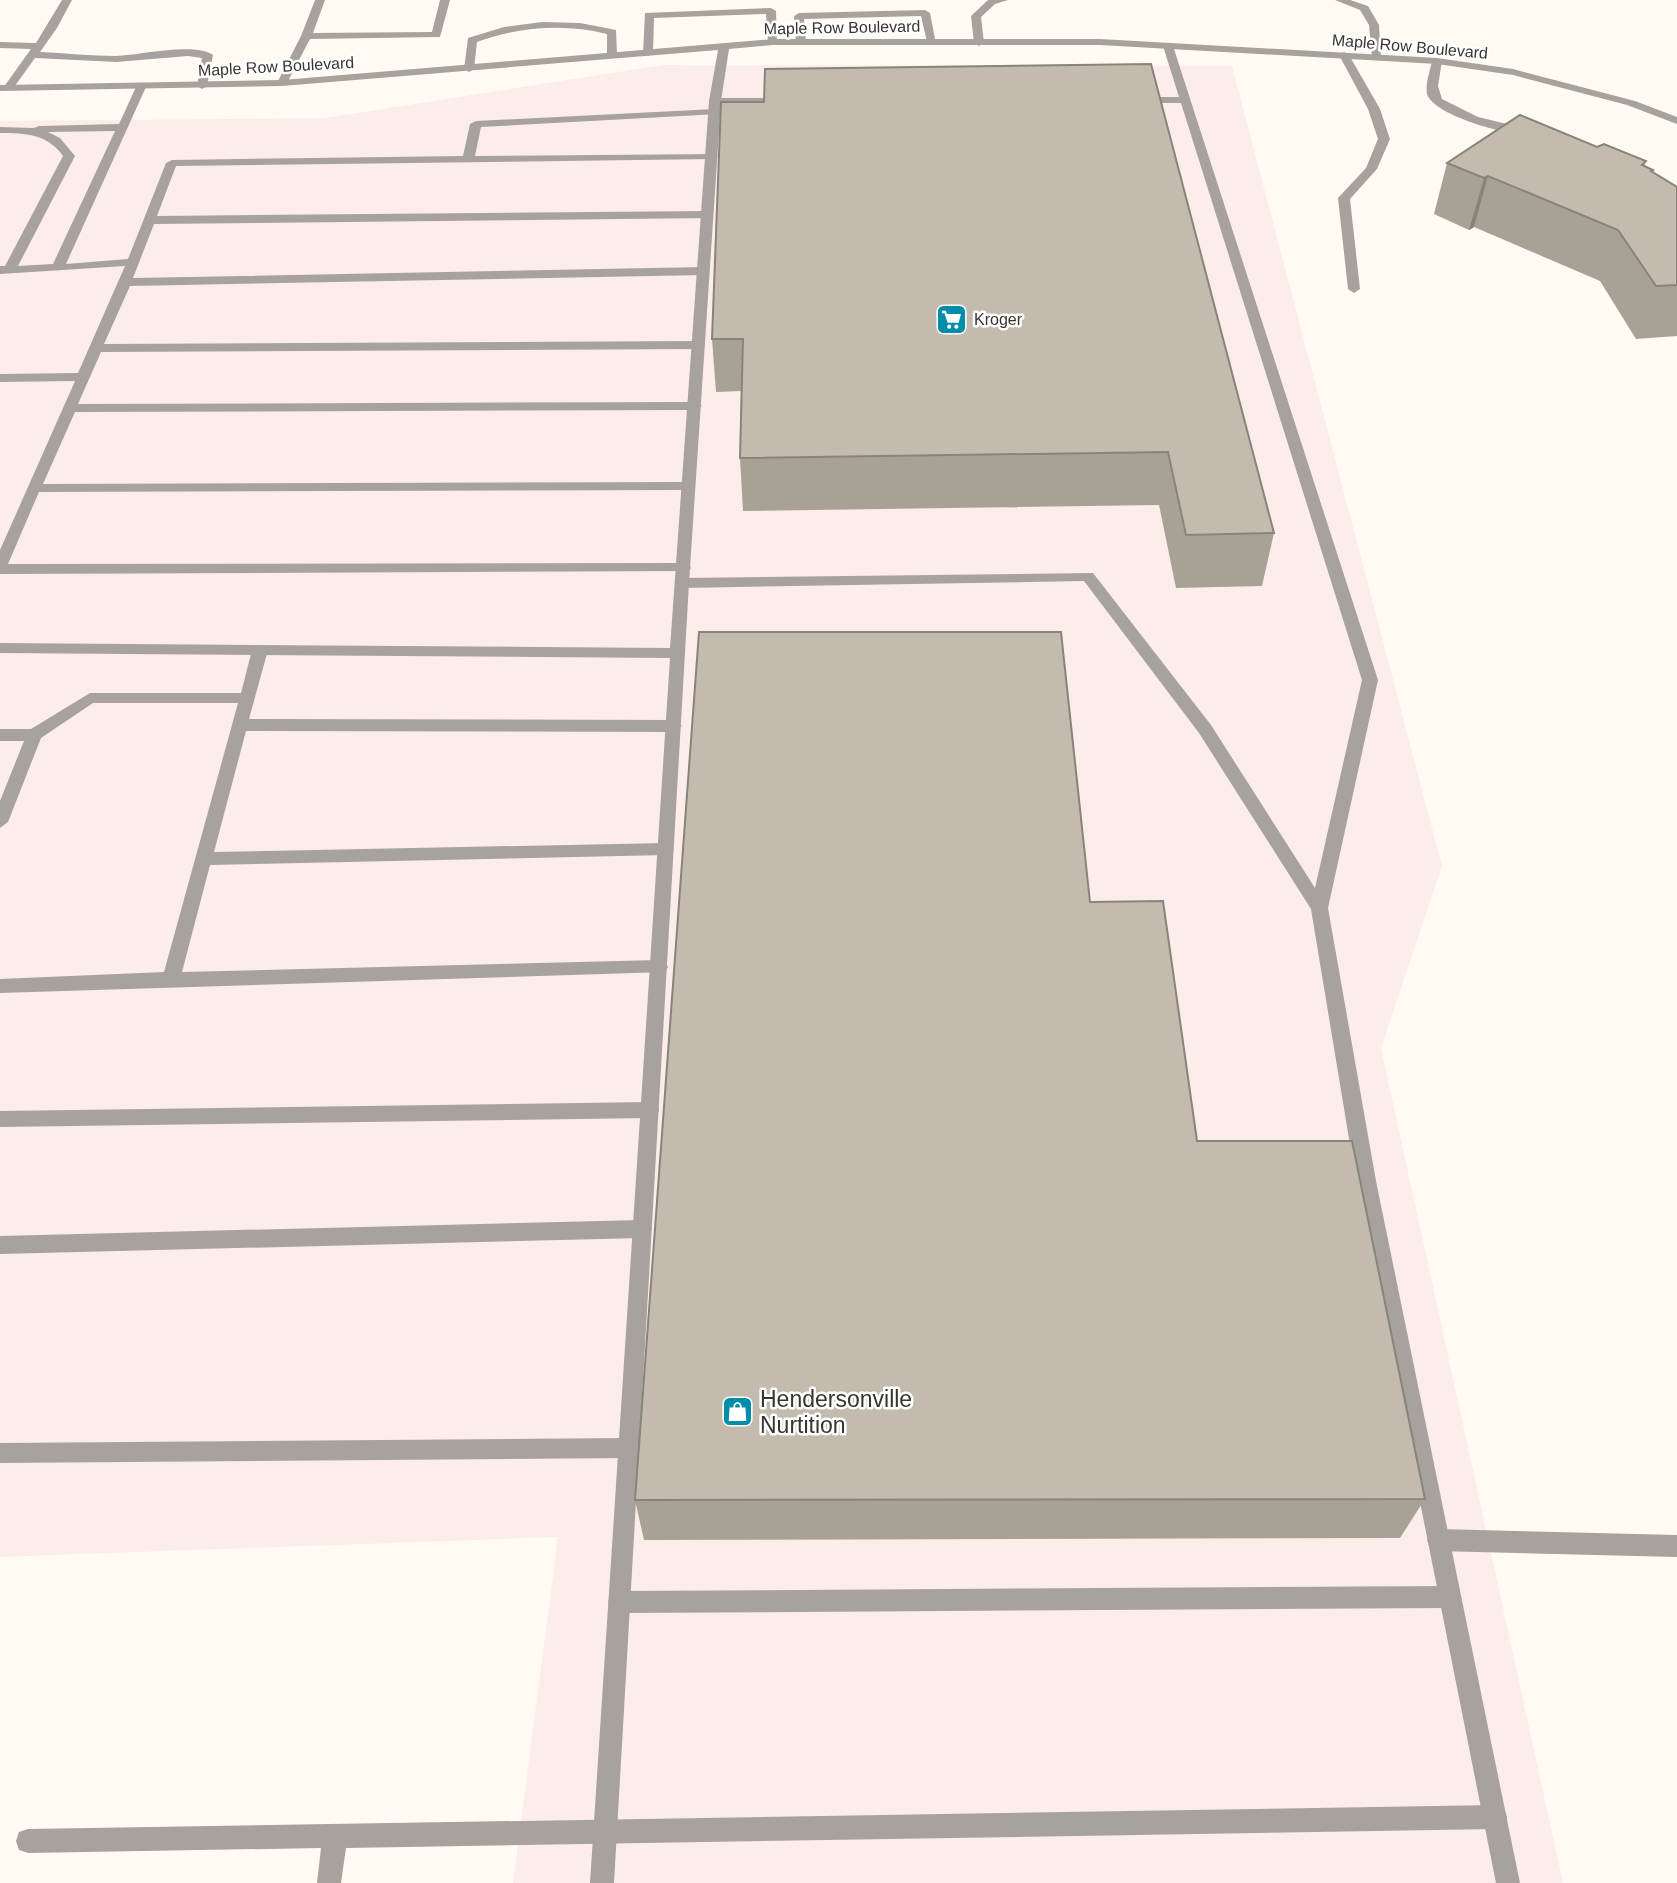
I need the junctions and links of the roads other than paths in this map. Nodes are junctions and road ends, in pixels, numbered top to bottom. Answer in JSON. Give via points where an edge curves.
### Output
{"nodes":[{"id":1,"x":66,"y":0,"type":"edge"},
{"id":2,"x":320,"y":0,"type":"edge"},
{"id":3,"x":445,"y":0,"type":"edge"},
{"id":4,"x":1003,"y":0,"type":"edge"},
{"id":5,"x":1340,"y":0,"type":"edge"},
{"id":6,"x":306,"y":36,"type":"junction"},
{"id":7,"x":773,"y":42,"type":"junction"},
{"id":8,"x":801,"y":42,"type":"junction"},
{"id":9,"x":932,"y":42,"type":"junction"},
{"id":10,"x":979,"y":43,"type":"junction"},
{"id":11,"x":0,"y":45,"type":"edge"},
{"id":12,"x":1168,"y":46,"type":"junction"},
{"id":13,"x":724,"y":47,"type":"junction"},
{"id":14,"x":37,"y":50,"type":"junction"},
{"id":15,"x":648,"y":53,"type":"junction"},
{"id":16,"x":612,"y":55,"type":"junction"},
{"id":17,"x":1344,"y":55,"type":"junction"},
{"id":18,"x":1377,"y":57,"type":"junction"},
{"id":19,"x":1437,"y":61,"type":"junction"},
{"id":20,"x":469,"y":69,"type":"junction"},
{"id":21,"x":282,"y":83,"type":"junction"},
{"id":22,"x":202,"y":86,"type":"junction"},
{"id":23,"x":141,"y":87,"type":"junction"},
{"id":24,"x":4,"y":88,"type":"edge"},
{"id":25,"x":1130,"y":100,"type":"edge"},
{"id":26,"x":1185,"y":100,"type":"junction"},
{"id":27,"x":798,"y":101,"type":"edge"},
{"id":28,"x":715,"y":107,"type":"junction"},
{"id":29,"x":1677,"y":121,"type":"edge"},
{"id":30,"x":123,"y":127,"type":"junction"},
{"id":31,"x":0,"y":130,"type":"edge"},
{"id":32,"x":34,"y":130,"type":"junction"},
{"id":33,"x":1544,"y":136,"type":"edge"},
{"id":34,"x":712,"y":156,"type":"junction"},
{"id":35,"x":468,"y":159,"type":"junction"},
{"id":36,"x":708,"y":215,"type":"junction"},
{"id":37,"x":150,"y":220,"type":"junction"},
{"id":38,"x":134,"y":262,"type":"junction"},
{"id":39,"x":58,"y":268,"type":"junction"},
{"id":40,"x":5,"y":270,"type":"edge"},
{"id":41,"x":704,"y":271,"type":"junction"},
{"id":42,"x":125,"y":282,"type":"junction"},
{"id":43,"x":1354,"y":289,"type":"dead end"},
{"id":44,"x":699,"y":345,"type":"junction"},
{"id":45,"x":96,"y":348,"type":"junction"},
{"id":46,"x":84,"y":377,"type":"junction"},
{"id":47,"x":0,"y":378,"type":"edge"},
{"id":48,"x":695,"y":406,"type":"junction"},
{"id":49,"x":70,"y":408,"type":"junction"},
{"id":50,"x":689,"y":486,"type":"junction"},
{"id":51,"x":35,"y":488,"type":"junction"},
{"id":52,"x":0,"y":531,"type":"edge"},
{"id":53,"x":16,"y":531,"type":"junction"},
{"id":54,"x":0,"y":568,"type":"edge"},
{"id":55,"x":683,"y":576,"type":"junction"},
{"id":56,"x":0,"y":648,"type":"edge"},
{"id":57,"x":260,"y":650,"type":"junction"},
{"id":58,"x":678,"y":653,"type":"junction"},
{"id":59,"x":247,"y":698,"type":"junction"},
{"id":60,"x":239,"y":725,"type":"junction"},
{"id":61,"x":674,"y":726,"type":"junction"},
{"id":62,"x":0,"y":735,"type":"edge"},
{"id":63,"x":34,"y":735,"type":"junction"},
{"id":64,"x":0,"y":822,"type":"edge"},
{"id":65,"x":666,"y":849,"type":"junction"},
{"id":66,"x":203,"y":859,"type":"junction"},
{"id":67,"x":1319,"y":908,"type":"junction"},
{"id":68,"x":659,"y":967,"type":"junction"},
{"id":69,"x":171,"y":979,"type":"junction"},
{"id":70,"x":0,"y":986,"type":"edge"},
{"id":71,"x":650,"y":1110,"type":"junction"},
{"id":72,"x":0,"y":1119,"type":"edge"},
{"id":73,"x":642,"y":1229,"type":"junction"},
{"id":74,"x":0,"y":1245,"type":"edge"},
{"id":75,"x":629,"y":1448,"type":"junction"},
{"id":76,"x":0,"y":1453,"type":"edge"},
{"id":77,"x":1438,"y":1540,"type":"junction"},
{"id":78,"x":1677,"y":1546,"type":"edge"},
{"id":79,"x":1451,"y":1597,"type":"junction"},
{"id":80,"x":619,"y":1602,"type":"junction"},
{"id":81,"x":1495,"y":1817,"type":"junction"},
{"id":82,"x":605,"y":1833,"type":"junction"},
{"id":83,"x":335,"y":1836,"type":"junction"},
{"id":84,"x":27,"y":1840,"type":"dead end"},
{"id":85,"x":329,"y":1883,"type":"edge"},
{"id":86,"x":602,"y":1883,"type":"edge"},
{"id":87,"x":1508,"y":1883,"type":"edge"}],
"edges":[{"from":1,"to":14,"type":"street"},
{"from":2,"to":6,"type":"street"},
{"from":3,"to":6,"type":"street","via":[[436,35]]},
{"from":4,"to":10,"type":"street","via":[[992,2],[976,16]]},
{"from":5,"to":18,"type":"street","via":[[1364,8],[1374,25]]},
{"from":6,"to":21,"type":"street"},
{"from":7,"to":8,"type":"street","name":"Maple Row Boulevard"},
{"from":7,"to":13,"type":"street","name":"Maple Row Boulevard"},
{"from":7,"to":15,"type":"street","via":[[771,11],[649,15]]},
{"from":8,"to":9,"type":"street","name":"Maple Row Boulevard"},
{"from":8,"to":9,"type":"street","via":[[799,16],[925,13]]},
{"from":9,"to":10,"type":"street","name":"Maple Row Boulevard"},
{"from":10,"to":12,"type":"street","name":"Maple Row Boulevard"},
{"from":11,"to":14,"type":"street"},
{"from":12,"to":17,"type":"street","name":"Maple Row Boulevard"},
{"from":12,"to":26,"type":"street"},
{"from":13,"to":15,"type":"street","name":"Maple Row Boulevard"},
{"from":13,"to":28,"type":"street"},
{"from":14,"to":22,"type":"street","via":[[116,59],[208,55]]},
{"from":14,"to":24,"type":"street"},
{"from":15,"to":16,"type":"street","name":"Maple Row Boulevard"},
{"from":16,"to":20,"type":"street","name":"Maple Row Boulevard"},
{"from":16,"to":20,"type":"street","via":[[612,32],[598,27],[526,28],[487,33],[472,40]]},
{"from":17,"to":18,"type":"street","name":"Maple Row Boulevard"},
{"from":17,"to":43,"type":"street","via":[[1374,109],[1384,139],[1371,169],[1345,198]]},
{"from":18,"to":19,"type":"street","name":"Maple Row Boulevard"},
{"from":19,"to":29,"type":"street","name":"Maple Row Boulevard","via":[[1513,72],[1631,103]]},
{"from":19,"to":33,"type":"street","via":[[1432,93],[1438,105]]},
{"from":20,"to":21,"type":"street","name":"Maple Row Boulevard"},
{"from":21,"to":22,"type":"street","name":"Maple Row Boulevard"},
{"from":22,"to":23,"type":"street","name":"Maple Row Boulevard"},
{"from":23,"to":24,"type":"street","name":"Maple Row Boulevard"},
{"from":23,"to":30,"type":"street"},
{"from":25,"to":26,"type":"street"},
{"from":26,"to":67,"type":"street","via":[[1370,680]]},
{"from":27,"to":28,"type":"street"},
{"from":28,"to":34,"type":"street"},
{"from":28,"to":35,"type":"street","via":[[476,124]]},
{"from":30,"to":32,"type":"street"},
{"from":30,"to":39,"type":"street"},
{"from":31,"to":32,"type":"street"},
{"from":32,"to":40,"type":"street","via":[[57,141],[69,156]]},
{"from":34,"to":35,"type":"street"},
{"from":34,"to":36,"type":"street"},
{"from":35,"to":37,"type":"street","via":[[172,163]]},
{"from":36,"to":37,"type":"street"},
{"from":36,"to":41,"type":"street"},
{"from":37,"to":38,"type":"street"},
{"from":38,"to":39,"type":"street"},
{"from":38,"to":42,"type":"street"},
{"from":39,"to":40,"type":"street"},
{"from":41,"to":42,"type":"street"},
{"from":41,"to":44,"type":"street"},
{"from":42,"to":45,"type":"street"},
{"from":44,"to":45,"type":"street"},
{"from":44,"to":48,"type":"street"},
{"from":45,"to":46,"type":"street"},
{"from":46,"to":47,"type":"street"},
{"from":46,"to":49,"type":"street"},
{"from":48,"to":49,"type":"street"},
{"from":48,"to":50,"type":"street"},
{"from":49,"to":51,"type":"street"},
{"from":50,"to":51,"type":"street"},
{"from":50,"to":55,"type":"street"},
{"from":51,"to":53,"type":"street"},
{"from":52,"to":53,"type":"street"},
{"from":53,"to":54,"type":"street"},
{"from":54,"to":55,"type":"street"},
{"from":55,"to":58,"type":"street"},
{"from":55,"to":67,"type":"street","via":[[1088,576],[1205,729]]},
{"from":56,"to":57,"type":"street"},
{"from":57,"to":58,"type":"street"},
{"from":57,"to":59,"type":"street"},
{"from":58,"to":61,"type":"street"},
{"from":59,"to":60,"type":"street"},
{"from":59,"to":63,"type":"street","via":[[90,698]]},
{"from":60,"to":61,"type":"street"},
{"from":60,"to":66,"type":"street"},
{"from":61,"to":65,"type":"street"},
{"from":62,"to":63,"type":"street"},
{"from":63,"to":64,"type":"street"},
{"from":65,"to":66,"type":"street"},
{"from":65,"to":68,"type":"street"},
{"from":66,"to":69,"type":"street"},
{"from":67,"to":77,"type":"street","via":[[1366,1181]]},
{"from":68,"to":69,"type":"street"},
{"from":68,"to":71,"type":"street"},
{"from":69,"to":70,"type":"street"},
{"from":71,"to":72,"type":"street"},
{"from":71,"to":73,"type":"street"},
{"from":73,"to":74,"type":"street"},
{"from":73,"to":75,"type":"street"},
{"from":75,"to":76,"type":"street"},
{"from":75,"to":80,"type":"street"},
{"from":77,"to":78,"type":"street"},
{"from":77,"to":79,"type":"street"},
{"from":79,"to":80,"type":"street"},
{"from":79,"to":81,"type":"street"},
{"from":80,"to":82,"type":"street"},
{"from":81,"to":82,"type":"street"},
{"from":81,"to":87,"type":"street"},
{"from":82,"to":83,"type":"street"},
{"from":82,"to":86,"type":"street"},
{"from":83,"to":84,"type":"street"},
{"from":83,"to":85,"type":"street"}]}
